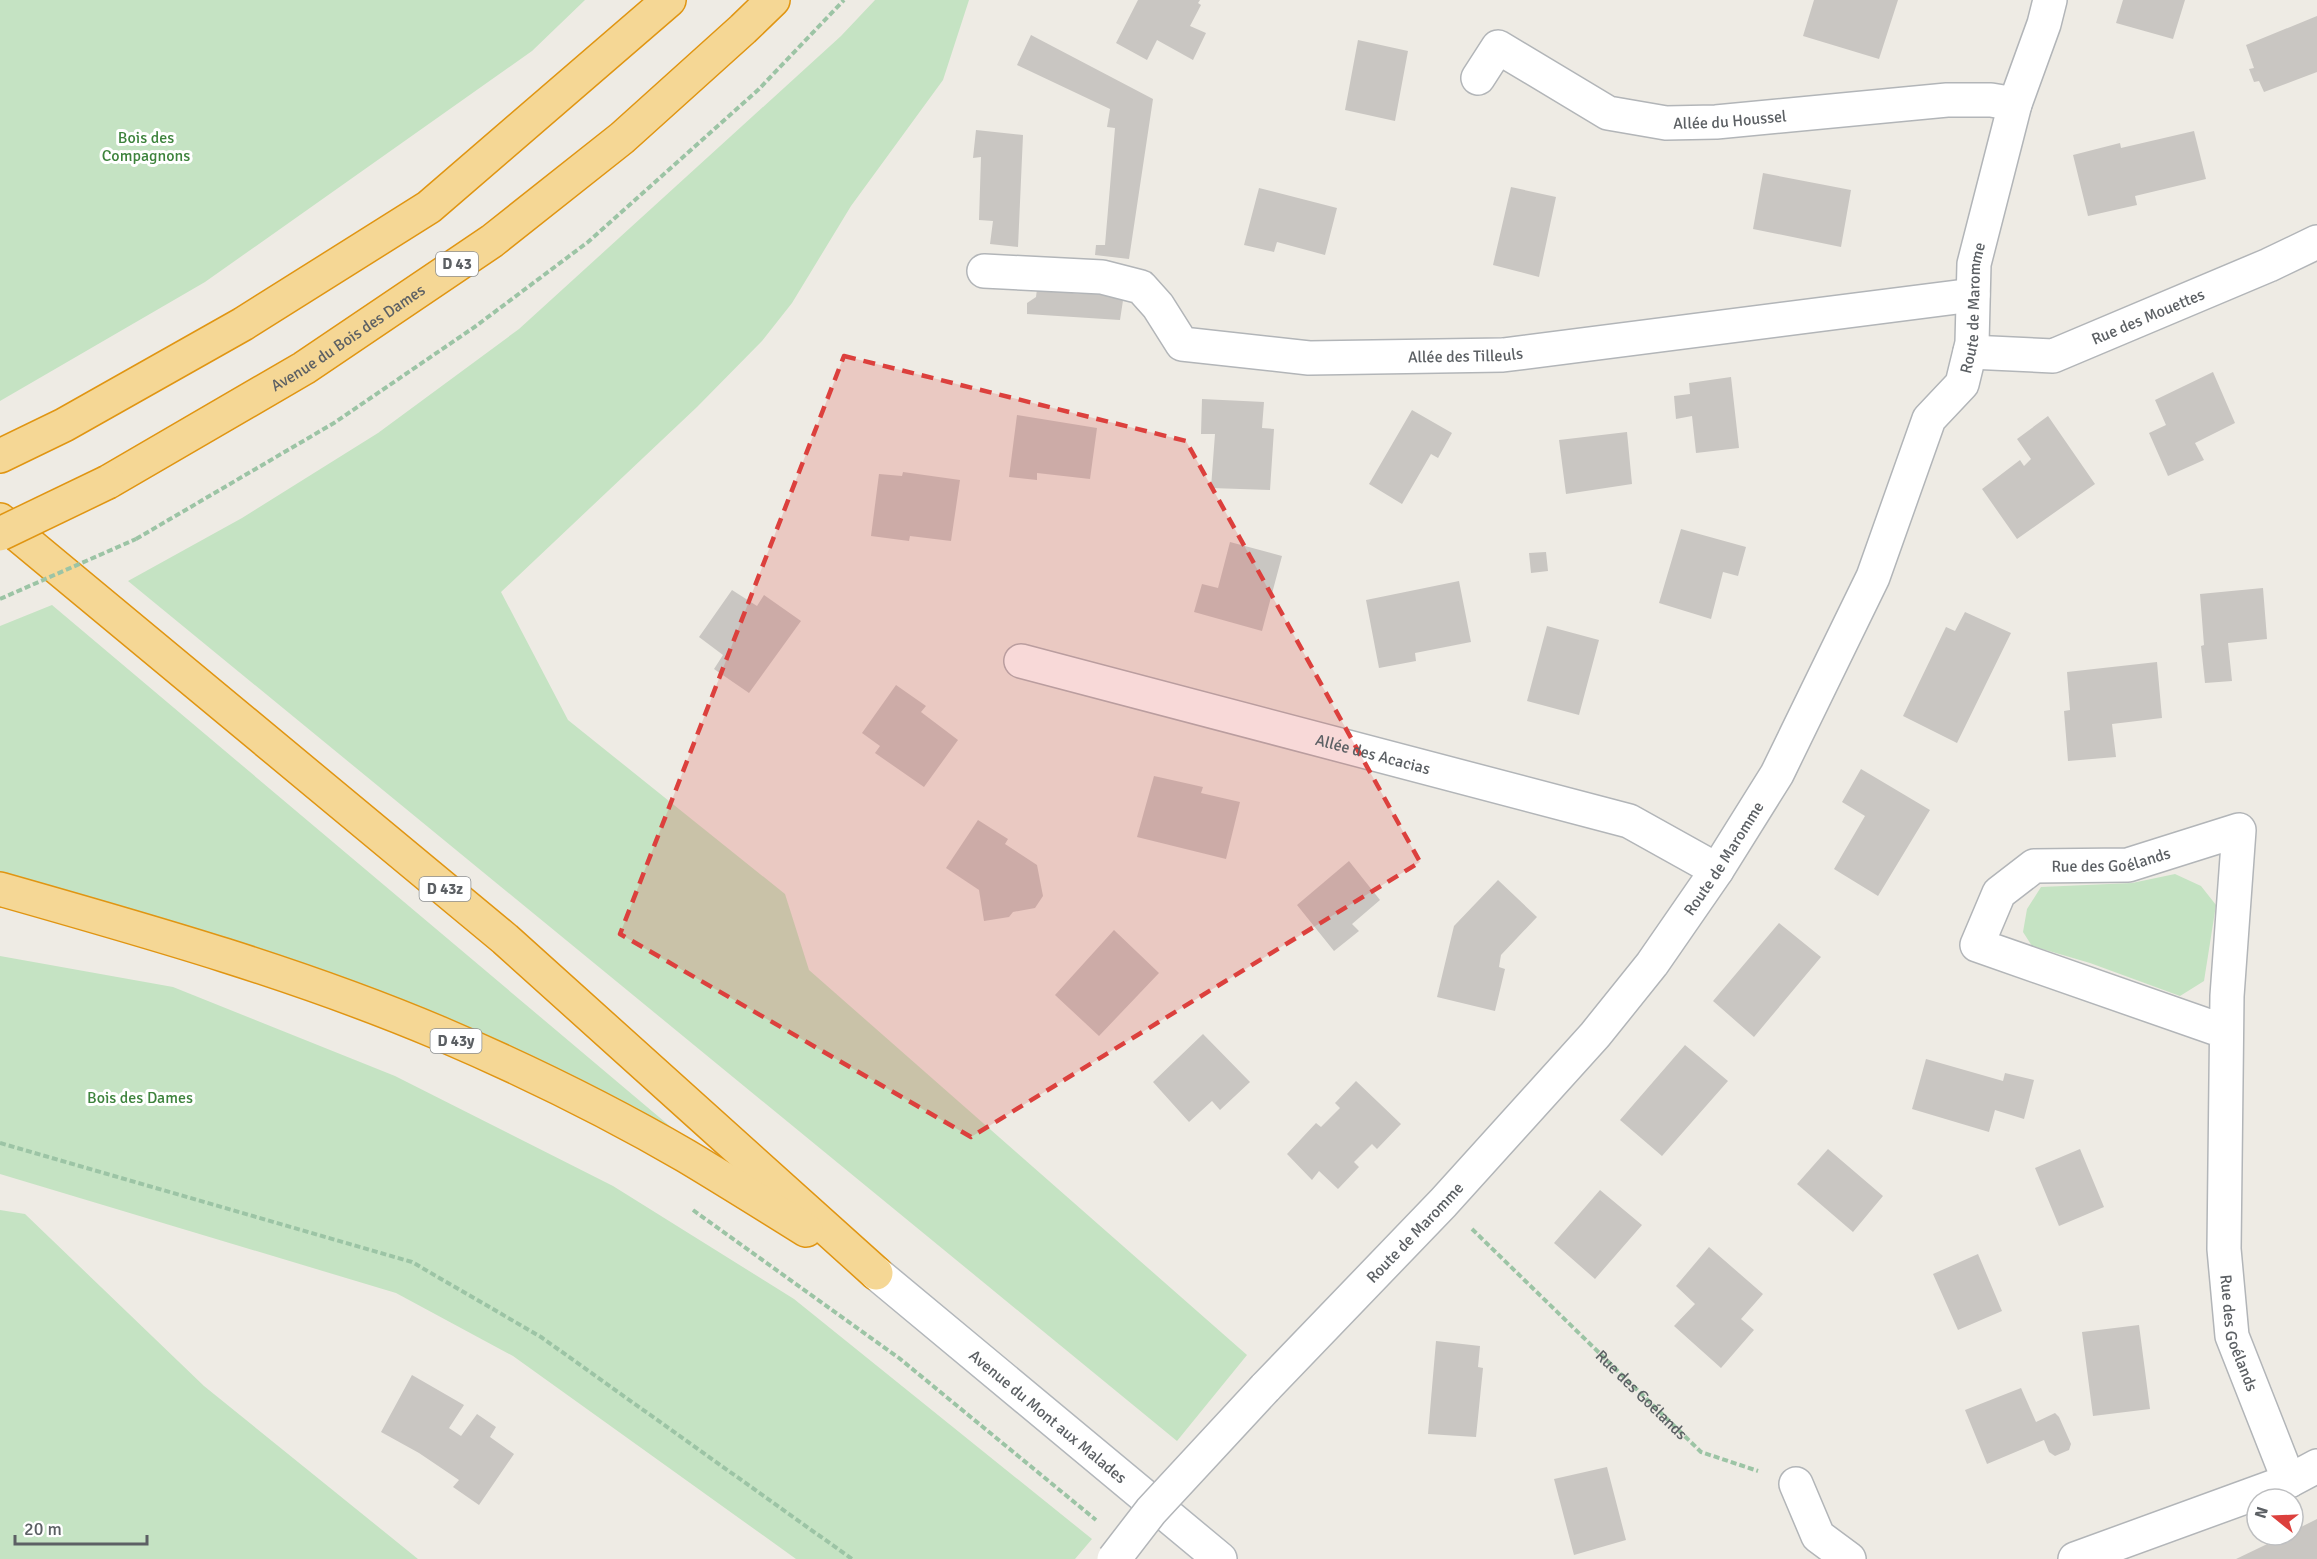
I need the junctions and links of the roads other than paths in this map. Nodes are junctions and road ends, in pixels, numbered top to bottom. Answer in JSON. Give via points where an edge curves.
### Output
{"nodes":[{"id":1,"x":669,"y":0,"type":"edge"},
{"id":2,"x":773,"y":0,"type":"edge"},
{"id":3,"x":2050,"y":0,"type":"edge"},
{"id":4,"x":1478,"y":78,"type":"dead end"},
{"id":5,"x":2015,"y":104,"type":"junction"},
{"id":6,"x":2317,"y":242,"type":"edge"},
{"id":7,"x":984,"y":271,"type":"dead end"},
{"id":8,"x":1973,"y":295,"type":"junction"},
{"id":9,"x":1970,"y":352,"type":"junction"},
{"id":10,"x":0,"y":456,"type":"edge"},
{"id":11,"x":0,"y":520,"type":"edge"},
{"id":12,"x":0,"y":534,"type":"edge"},
{"id":13,"x":1021,"y":661,"type":"dead end"},
{"id":14,"x":1717,"y":870,"type":"junction"},
{"id":15,"x":0,"y":889,"type":"edge"},
{"id":16,"x":2226,"y":1032,"type":"junction"},
{"id":17,"x":876,"y":1273,"type":"junction"},
{"id":18,"x":2303,"y":1473,"type":"edge"},
{"id":19,"x":1796,"y":1484,"type":"road end"},
{"id":20,"x":1114,"y":1559,"type":"edge"},
{"id":21,"x":1220,"y":1559,"type":"edge"},
{"id":22,"x":1849,"y":1559,"type":"edge"},
{"id":23,"x":2075,"y":1559,"type":"edge"}],
"edges":[{"from":1,"to":10,"type":"highway","via":[[429,207],[243,324]]},
{"from":2,"to":12,"type":"highway","name":"Avenue du Bois des Dames","number":"D 43","bridge":true,"via":[[622,138],[492,241],[304,368],[108,482]]},
{"from":3,"to":5,"type":"street","name":"Route de Maromme"},
{"from":4,"to":5,"type":"street","name":"Allée du Houssel","via":[[1498,48],[1608,113],[1666,123],[1716,122],[1947,100]]},
{"from":5,"to":8,"type":"street","name":"Route de Maromme","via":[[1974,264]]},
{"from":6,"to":9,"type":"street","name":"Rue des Mouettes","via":[[2053,356]]},
{"from":7,"to":8,"type":"street","name":"Allée des Tilleuls","via":[[1102,277],[1141,287],[1182,344],[1309,358],[1503,355]]},
{"from":8,"to":9,"type":"street","name":"Route de Maromme"},
{"from":9,"to":14,"type":"street","name":"Route de Maromme","via":[[1962,384],[1929,419],[1873,578],[1777,774]]},
{"from":11,"to":17,"type":"highway","number":"D 43z","via":[[505,939]]},
{"from":13,"to":14,"type":"street","name":"Allée des Acacias","via":[[1629,821]]},
{"from":14,"to":20,"type":"street","name":"Route de Maromme","bridge":true,"via":[[1652,964],[1594,1035],[1443,1203],[1151,1511]]},
{"from":15,"to":17,"type":"highway","number":"D 43y","via":[[315,985],[439,1033],[578,1097]]},
{"from":16,"to":16,"type":"street","name":"Rue des Goélands","via":[[2239,830],[2128,865],[2034,866],[1999,893],[1977,945]]},
{"from":16,"to":18,"type":"street","name":"Rue des Goélands","via":[[2224,1249],[2232,1336]]},
{"from":17,"to":21,"type":"street","name":"Avenue du Mont aux Malades","number":"D 43y"},
{"from":18,"to":23,"type":"street","name":"Rue des Goélands"},
{"from":19,"to":22,"type":"street","via":[[1818,1536]]}]}
